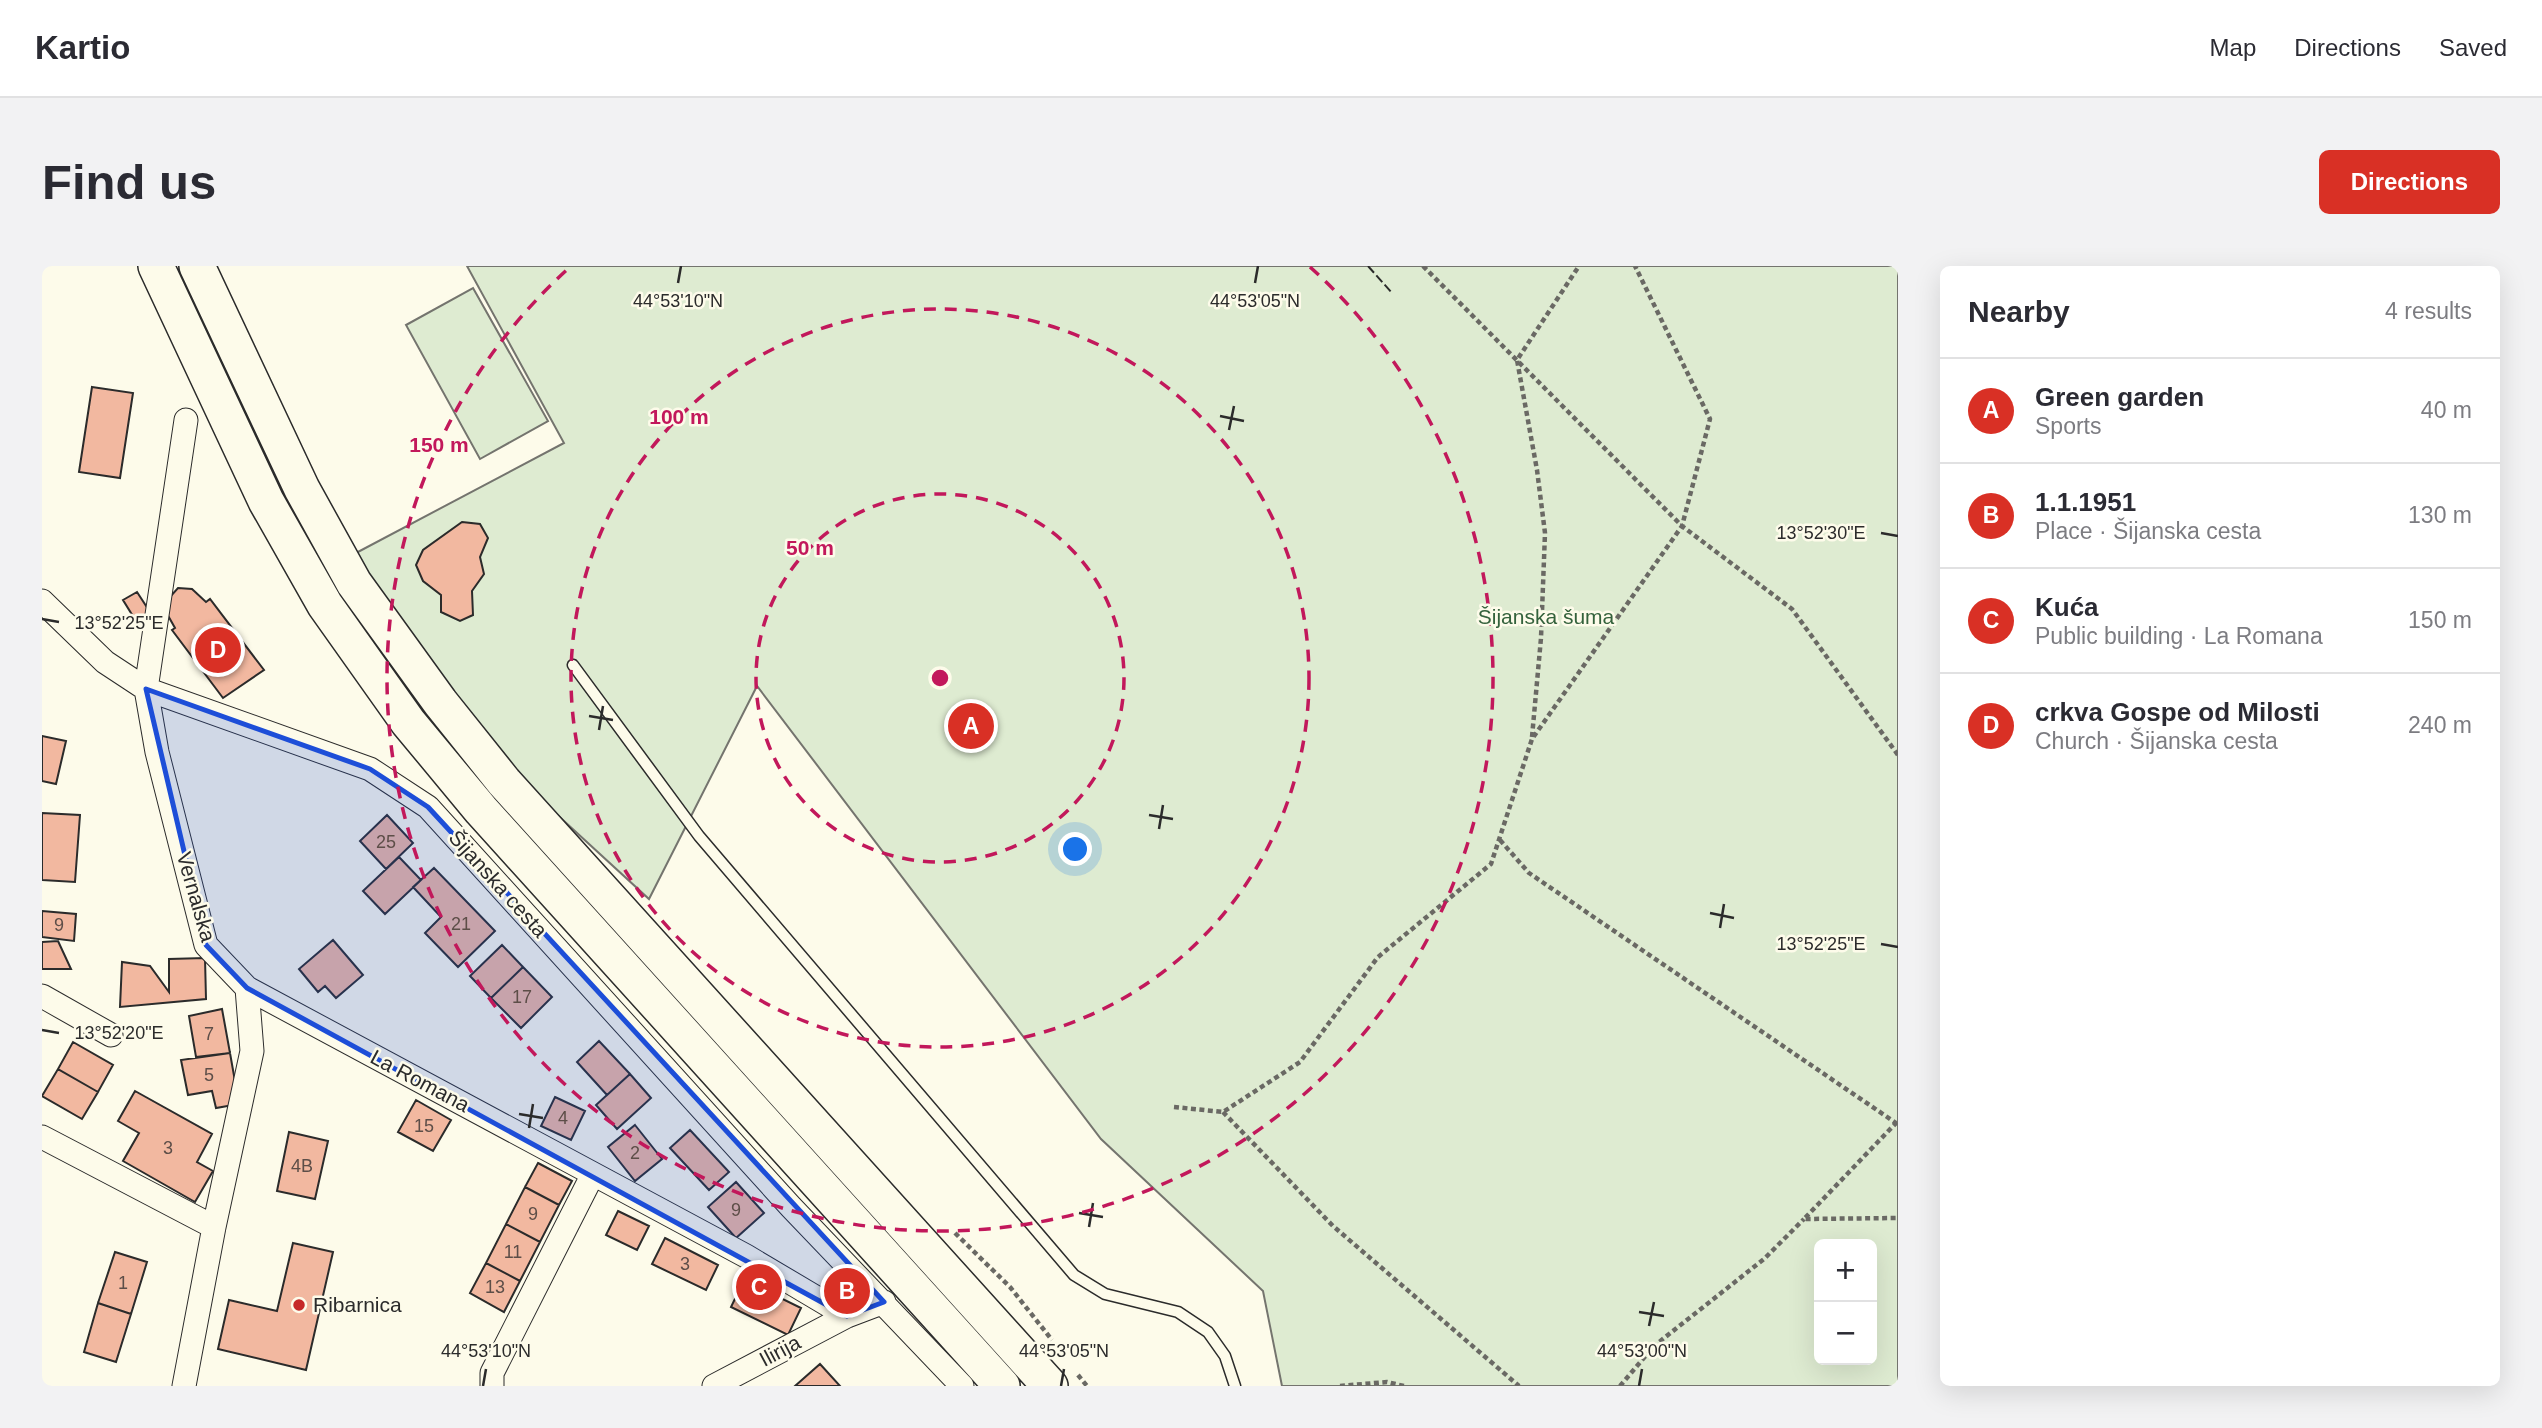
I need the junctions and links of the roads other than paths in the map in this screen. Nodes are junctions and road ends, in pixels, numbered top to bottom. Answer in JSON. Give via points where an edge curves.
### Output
{"nodes":[{"id":1,"x":156,"y":266,"type":"edge"},
{"id":2,"x":197,"y":266,"type":"edge"},
{"id":3,"x":186,"y":420,"type":"dead end"},
{"id":4,"x":42,"y":601,"type":"edge"},
{"id":5,"x":573,"y":665,"type":"dead end"},
{"id":6,"x":146,"y":689,"type":"junction"},
{"id":7,"x":247,"y":988,"type":"junction"},
{"id":8,"x":45,"y":1006,"type":"edge"},
{"id":9,"x":111,"y":1035,"type":"dead end"},
{"id":10,"x":42,"y":1137,"type":"edge"},
{"id":11,"x":593,"y":1174,"type":"junction"},
{"id":12,"x":214,"y":1227,"type":"junction"},
{"id":13,"x":884,"y":1302,"type":"junction"},
{"id":14,"x":847,"y":1316,"type":"junction"},
{"id":15,"x":1060,"y":1375,"type":"edge"},
{"id":16,"x":184,"y":1386,"type":"edge"},
{"id":17,"x":492,"y":1386,"type":"edge"},
{"id":18,"x":714,"y":1386,"type":"edge"},
{"id":19,"x":962,"y":1386,"type":"edge"},
{"id":20,"x":1002,"y":1386,"type":"edge"},
{"id":21,"x":1235,"y":1386,"type":"edge"}],
"edges":[{"from":1,"to":20,"type":"main road","via":[[266,501],[325,605],[408,722],[481,810]]},
{"from":2,"to":15,"type":"main road","via":[[309,501],[354,583],[440,702],[504,782]]},
{"from":3,"to":6,"type":"street"},
{"from":4,"to":6,"type":"street","via":[[105,662]]},
{"from":5,"to":21,"type":"lane","via":[[699,836],[1074,1275],[1105,1294],[1178,1312],[1198,1325],[1225,1356]]},
{"from":6,"to":7,"type":"street","name":"Vernalska","via":[[157,752],[206,945]]},
{"from":6,"to":13,"type":"street","name":"Šijanska cesta","via":[[370,769],[428,807],[791,1207]]},
{"from":7,"to":11,"type":"street","name":"La Romana"},
{"from":7,"to":12,"type":"street","via":[[252,1051]]},
{"from":8,"to":9,"type":"street"},
{"from":10,"to":12,"type":"street"},
{"from":11,"to":14,"type":"street","name":"La Romana"},
{"from":11,"to":17,"type":"street","via":[[492,1373]]},
{"from":12,"to":16,"type":"street"},
{"from":13,"to":14,"type":"street"},
{"from":13,"to":19,"type":"street","name":"Šijanska cesta"},
{"from":14,"to":18,"type":"street","name":"Ilirija"}]}
